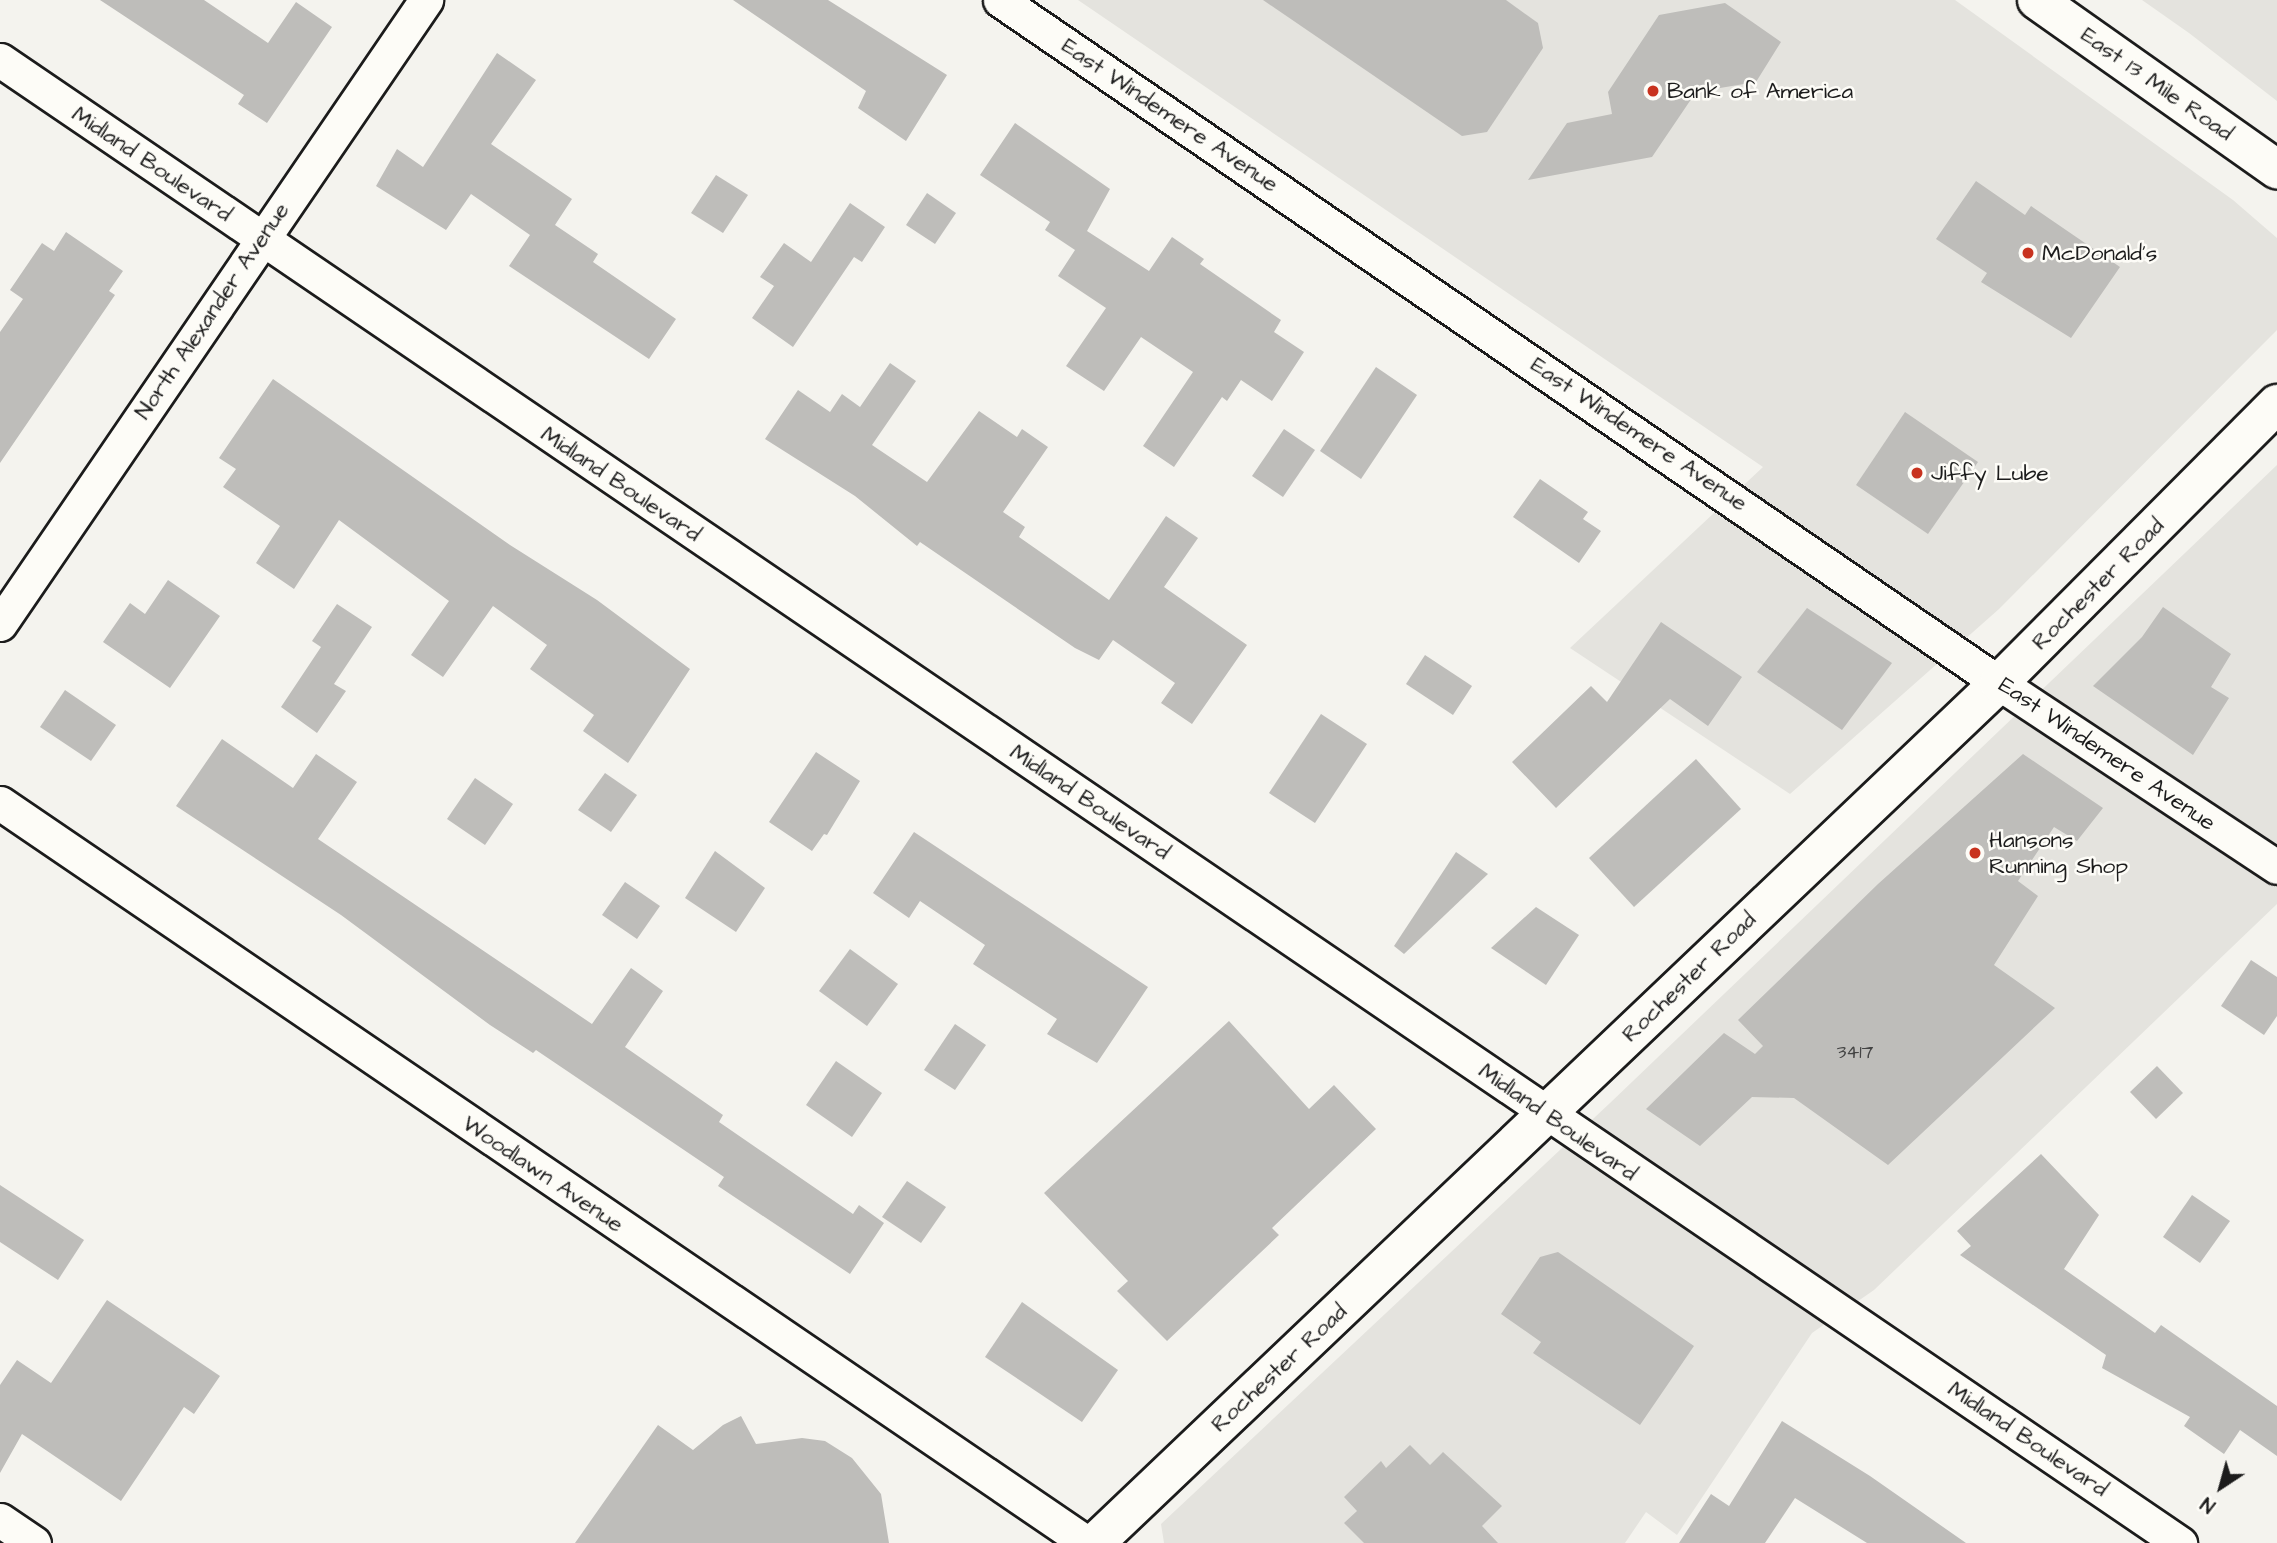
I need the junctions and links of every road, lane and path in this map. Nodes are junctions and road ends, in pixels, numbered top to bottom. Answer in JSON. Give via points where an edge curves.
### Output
{"nodes":[{"id":1,"x":426,"y":0,"type":"edge"},
{"id":2,"x":1000,"y":0,"type":"edge"},
{"id":3,"x":2037,"y":0,"type":"edge"},
{"id":4,"x":0,"y":60,"type":"edge"},
{"id":5,"x":2277,"y":169,"type":"edge"},
{"id":6,"x":261,"y":239,"type":"junction"},
{"id":7,"x":2277,"y":404,"type":"edge"},
{"id":8,"x":0,"y":624,"type":"edge"},
{"id":9,"x":1999,"y":683,"type":"junction"},
{"id":10,"x":0,"y":803,"type":"edge"},
{"id":11,"x":2277,"y":867,"type":"edge"},
{"id":12,"x":1545,"y":1115,"type":"junction"},
{"id":13,"x":0,"y":1520,"type":"edge"},
{"id":14,"x":34,"y":1543,"type":"edge"},
{"id":15,"x":1087,"y":1543,"type":"edge"},
{"id":16,"x":1095,"y":1543,"type":"edge"},
{"id":17,"x":2180,"y":1543,"type":"edge"}],
"edges":[{"from":1,"to":6,"type":"street","name":"North Alexander Avenue"},
{"from":2,"to":9,"type":"street","name":"East Windemere Avenue"},
{"from":3,"to":5,"type":"main road","name":"East 13 Mile Road"},
{"from":4,"to":6,"type":"street","name":"Midland Boulevard"},
{"from":6,"to":8,"type":"street","name":"North Alexander Avenue"},
{"from":6,"to":12,"type":"street","name":"Midland Boulevard"},
{"from":7,"to":9,"type":"main road","name":"Rochester Road"},
{"from":9,"to":11,"type":"street","name":"East Windemere Avenue"},
{"from":9,"to":12,"type":"main road","name":"Rochester Road"},
{"from":10,"to":15,"type":"street","name":"Woodlawn Avenue"},
{"from":12,"to":16,"type":"main road","name":"Rochester Road"},
{"from":12,"to":17,"type":"street","name":"Midland Boulevard"},
{"from":13,"to":14,"type":"street"}]}
